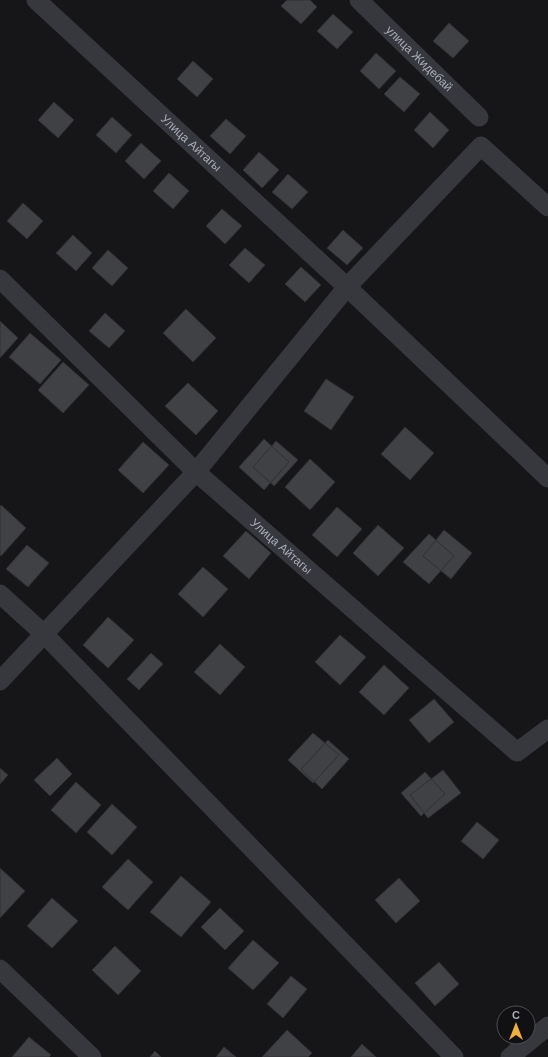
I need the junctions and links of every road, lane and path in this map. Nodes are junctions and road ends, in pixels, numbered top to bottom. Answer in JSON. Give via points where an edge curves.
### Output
{"nodes":[{"id":1,"x":36,"y":0,"type":"edge"},
{"id":2,"x":359,"y":0,"type":"edge"},
{"id":3,"x":479,"y":117,"type":"dead end"},
{"id":4,"x":548,"y":207,"type":"edge"},
{"id":5,"x":0,"y":279,"type":"edge"},
{"id":6,"x":347,"y":287,"type":"junction"},
{"id":7,"x":196,"y":472,"type":"junction"},
{"id":8,"x":548,"y":478,"type":"edge"},
{"id":9,"x":0,"y":594,"type":"edge"},
{"id":10,"x":44,"y":634,"type":"junction"},
{"id":11,"x":0,"y":681,"type":"edge"},
{"id":12,"x":548,"y":729,"type":"edge"},
{"id":13,"x":0,"y":969,"type":"edge"},
{"id":14,"x":548,"y":1026,"type":"edge"},
{"id":15,"x":92,"y":1057,"type":"edge"},
{"id":16,"x":454,"y":1057,"type":"edge"},
{"id":17,"x":510,"y":1057,"type":"edge"}],
"edges":[{"from":1,"to":6,"type":"street","name":"Улица Айтагы"},
{"from":2,"to":3,"type":"street","name":"улица Жидебай"},
{"from":4,"to":6,"type":"street","via":[[481,146]]},
{"from":5,"to":7,"type":"street"},
{"from":6,"to":7,"type":"street"},
{"from":6,"to":8,"type":"street","name":"Улица Айтагы"},
{"from":7,"to":10,"type":"street"},
{"from":7,"to":12,"type":"street","name":"Улица Айтагы","via":[[517,752]]},
{"from":9,"to":10,"type":"street"},
{"from":10,"to":11,"type":"street"},
{"from":10,"to":16,"type":"street"},
{"from":13,"to":15,"type":"street"},
{"from":14,"to":17,"type":"street"}]}
